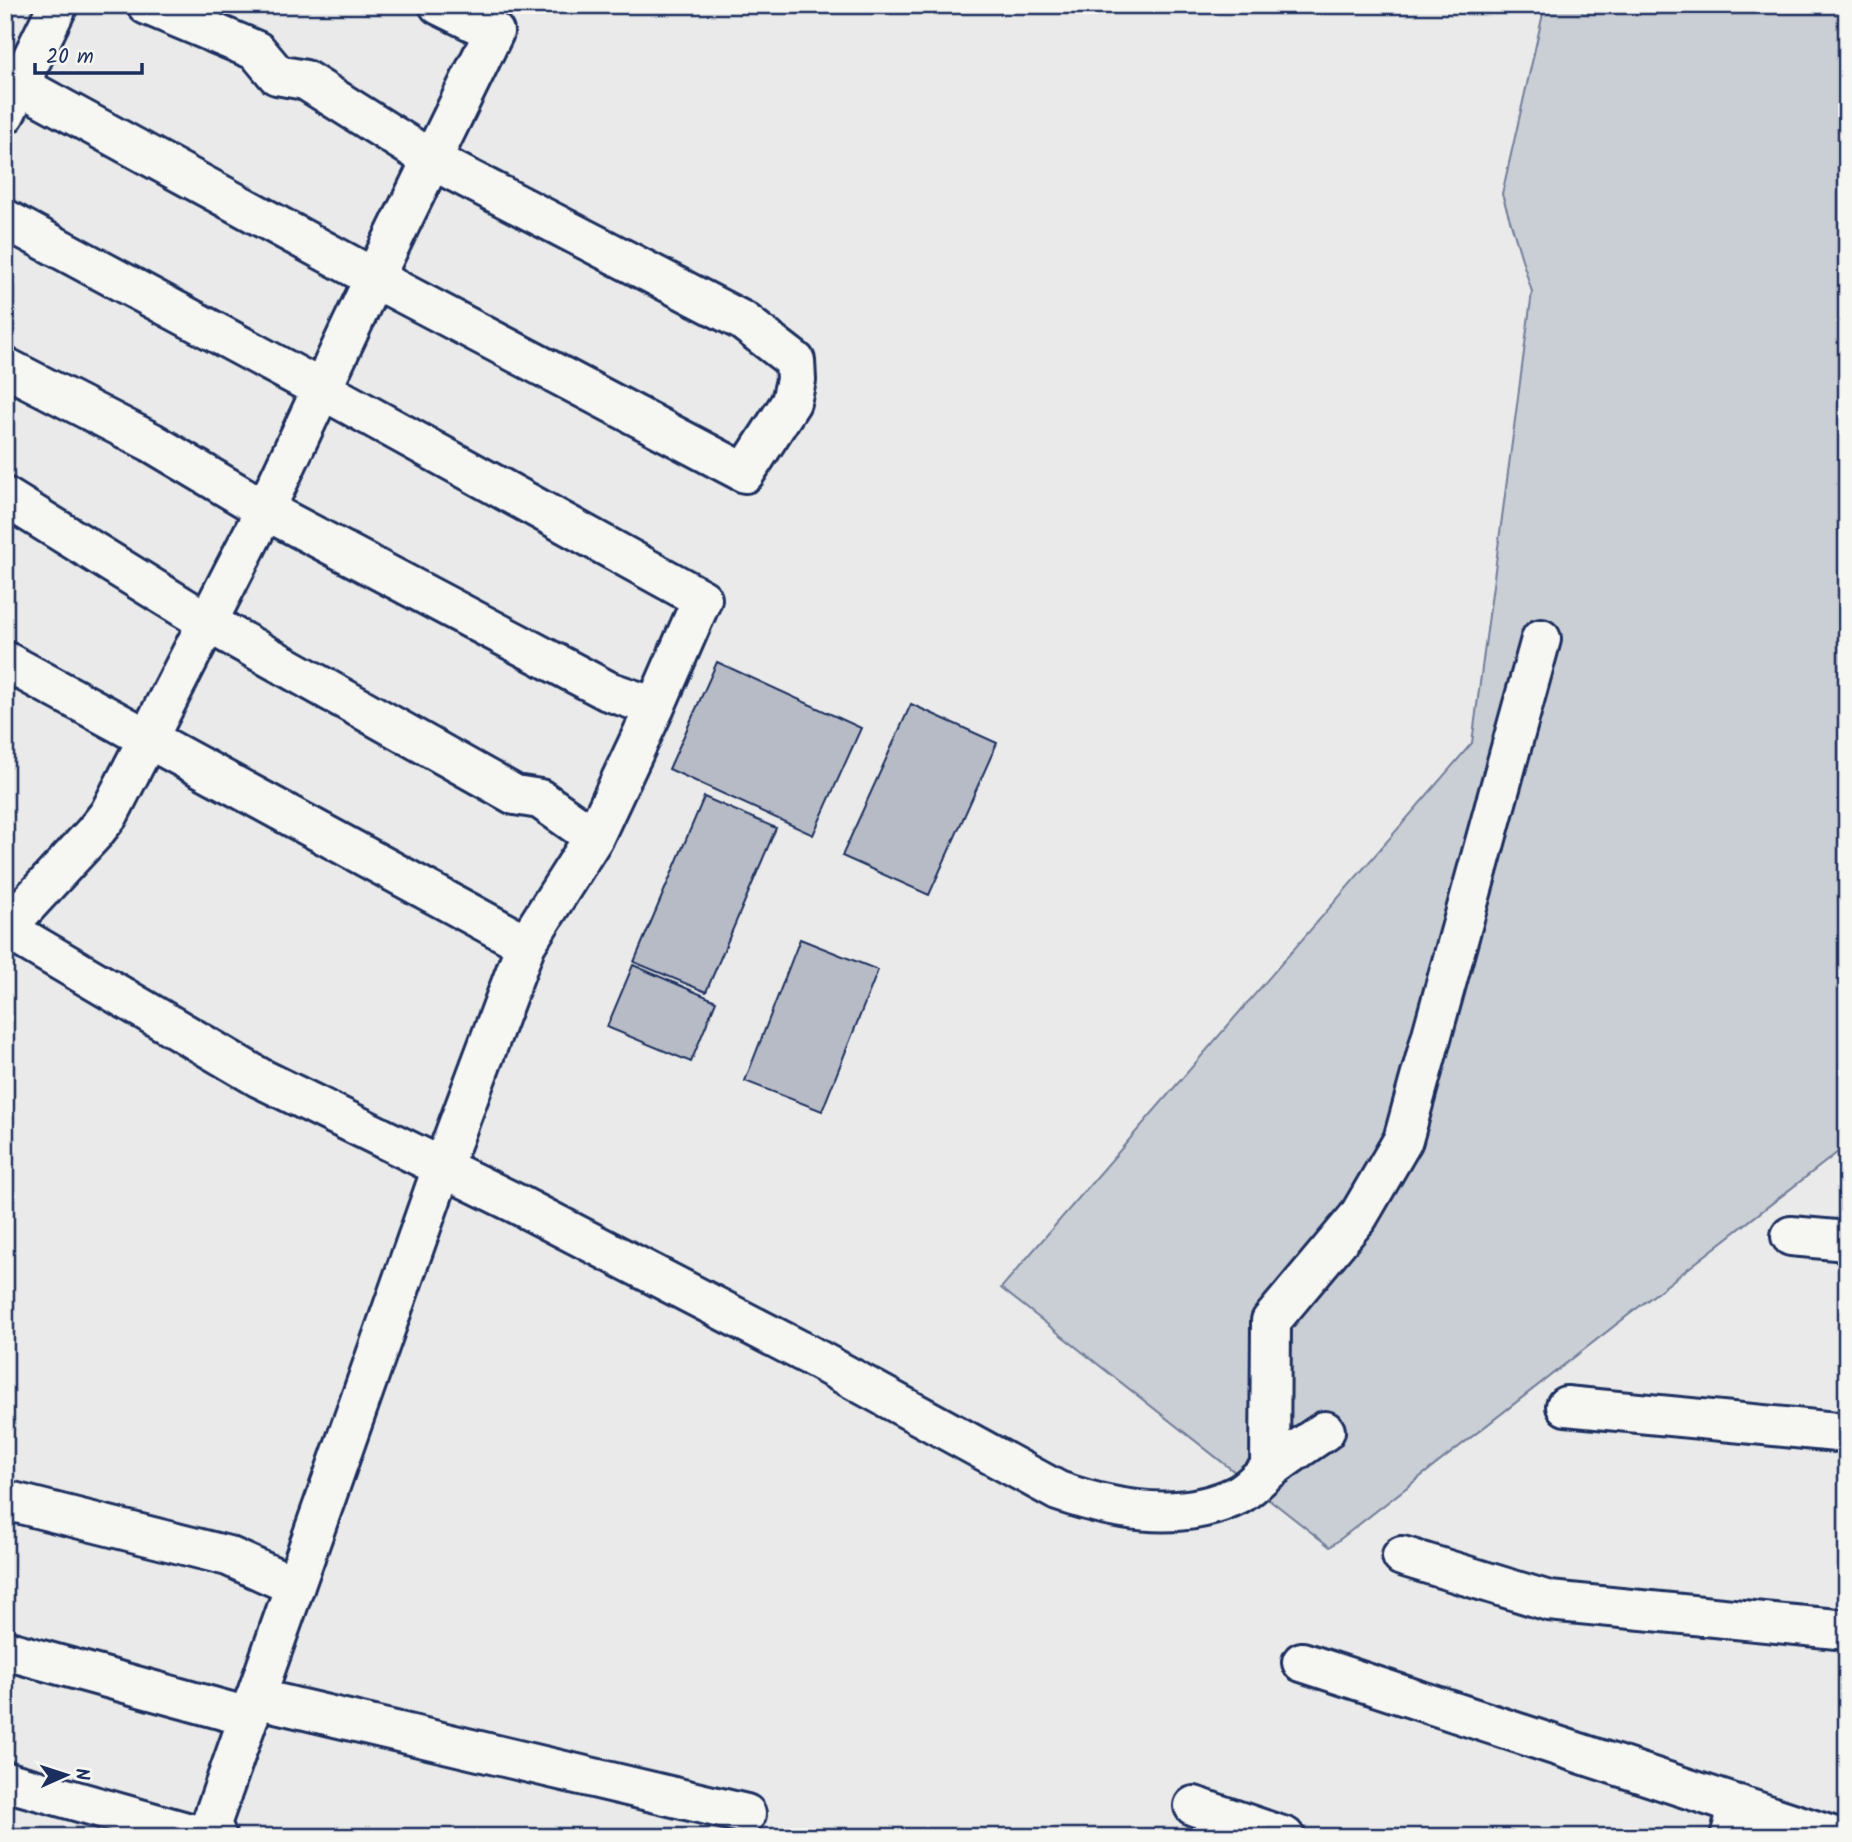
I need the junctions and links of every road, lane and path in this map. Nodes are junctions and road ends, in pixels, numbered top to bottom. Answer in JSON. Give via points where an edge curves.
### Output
{"nodes":[{"id":1,"x":58,"y":5,"type":"edge"},
{"id":2,"x":147,"y":5,"type":"edge"},
{"id":3,"x":439,"y":5,"type":"edge"},
{"id":4,"x":12,"y":100,"type":"edge"},
{"id":5,"x":432,"y":160,"type":"junction"},
{"id":6,"x":5,"y":219,"type":"edge"},
{"id":7,"x":374,"y":278,"type":"junction"},
{"id":8,"x":5,"y":367,"type":"edge"},
{"id":9,"x":321,"y":389,"type":"junction"},
{"id":10,"x":5,"y":497,"type":"edge"},
{"id":11,"x":265,"y":510,"type":"junction"},
{"id":12,"x":207,"y":622,"type":"junction"},
{"id":13,"x":1541,"y":639,"type":"dead end"},
{"id":14,"x":5,"y":661,"type":"edge"},
{"id":15,"x":655,"y":707,"type":"junction"},
{"id":16,"x":148,"y":740,"type":"junction"},
{"id":17,"x":594,"y":837,"type":"junction"},
{"id":18,"x":5,"y":928,"type":"edge"},
{"id":19,"x":526,"y":944,"type":"junction"},
{"id":20,"x":442,"y":1168,"type":"junction"},
{"id":21,"x":1791,"y":1236,"type":"dead end"},
{"id":22,"x":1847,"y":1241,"type":"edge"},
{"id":23,"x":1566,"y":1406,"type":"dead end"},
{"id":24,"x":1325,"y":1431,"type":"dead end"},
{"id":25,"x":1847,"y":1433,"type":"edge"},
{"id":26,"x":1270,"y":1469,"type":"junction"},
{"id":27,"x":5,"y":1500,"type":"edge"},
{"id":28,"x":1402,"y":1556,"type":"dead end"},
{"id":29,"x":295,"y":1586,"type":"junction"},
{"id":30,"x":1847,"y":1630,"type":"edge"},
{"id":31,"x":5,"y":1650,"type":"edge"},
{"id":32,"x":1302,"y":1662,"type":"dead end"},
{"id":33,"x":252,"y":1707,"type":"junction"},
{"id":34,"x":5,"y":1782,"type":"edge"},
{"id":35,"x":1194,"y":1806,"type":"dead end"},
{"id":36,"x":746,"y":1814,"type":"dead end"},
{"id":37,"x":1735,"y":1821,"type":"edge"},
{"id":38,"x":204,"y":1837,"type":"edge"},
{"id":39,"x":217,"y":1837,"type":"edge"},
{"id":40,"x":1285,"y":1837,"type":"edge"},
{"id":41,"x":1835,"y":1837,"type":"edge"}],
"edges":[{"from":1,"to":4,"type":"street"},
{"from":2,"to":5,"type":"street","via":[[257,51],[277,75],[305,80]]},
{"from":3,"to":5,"type":"street","via":[[494,32]]},
{"from":4,"to":7,"type":"street"},
{"from":5,"to":7,"type":"street"},
{"from":5,"to":7,"type":"street","via":[[743,321],[795,362],[791,402],[745,473]]},
{"from":6,"to":9,"type":"street"},
{"from":7,"to":9,"type":"street"},
{"from":8,"to":11,"type":"street","via":[[151,442]]},
{"from":9,"to":11,"type":"street"},
{"from":9,"to":15,"type":"street","via":[[702,599]]},
{"from":10,"to":12,"type":"street"},
{"from":11,"to":12,"type":"street"},
{"from":11,"to":15,"type":"street","via":[[608,691]]},
{"from":12,"to":16,"type":"street"},
{"from":12,"to":17,"type":"street","via":[[515,795],[540,799]]},
{"from":13,"to":26,"type":"street","via":[[1403,1140],[1358,1217],[1271,1321]]},
{"from":14,"to":16,"type":"street"},
{"from":15,"to":17,"type":"street"},
{"from":16,"to":18,"type":"street","via":[[109,814]]},
{"from":16,"to":19,"type":"street"},
{"from":17,"to":19,"type":"street"},
{"from":18,"to":20,"type":"street","via":[[260,1078]]},
{"from":19,"to":20,"type":"street"},
{"from":20,"to":26,"type":"street","via":[[807,1354],[1058,1491],[1096,1504],[1155,1513],[1210,1506],[1241,1494]]},
{"from":20,"to":29,"type":"street"},
{"from":21,"to":22,"type":"street"},
{"from":23,"to":25,"type":"street"},
{"from":24,"to":26,"type":"street"},
{"from":27,"to":29,"type":"street","via":[[228,1556]]},
{"from":28,"to":30,"type":"street","via":[[1549,1601]]},
{"from":29,"to":33,"type":"street"},
{"from":31,"to":33,"type":"street"},
{"from":32,"to":37,"type":"street"},
{"from":33,"to":36,"type":"street"},
{"from":33,"to":39,"type":"street","via":[[211,1824]]},
{"from":34,"to":38,"type":"street"},
{"from":35,"to":40,"type":"street"},
{"from":37,"to":41,"type":"street"}]}
